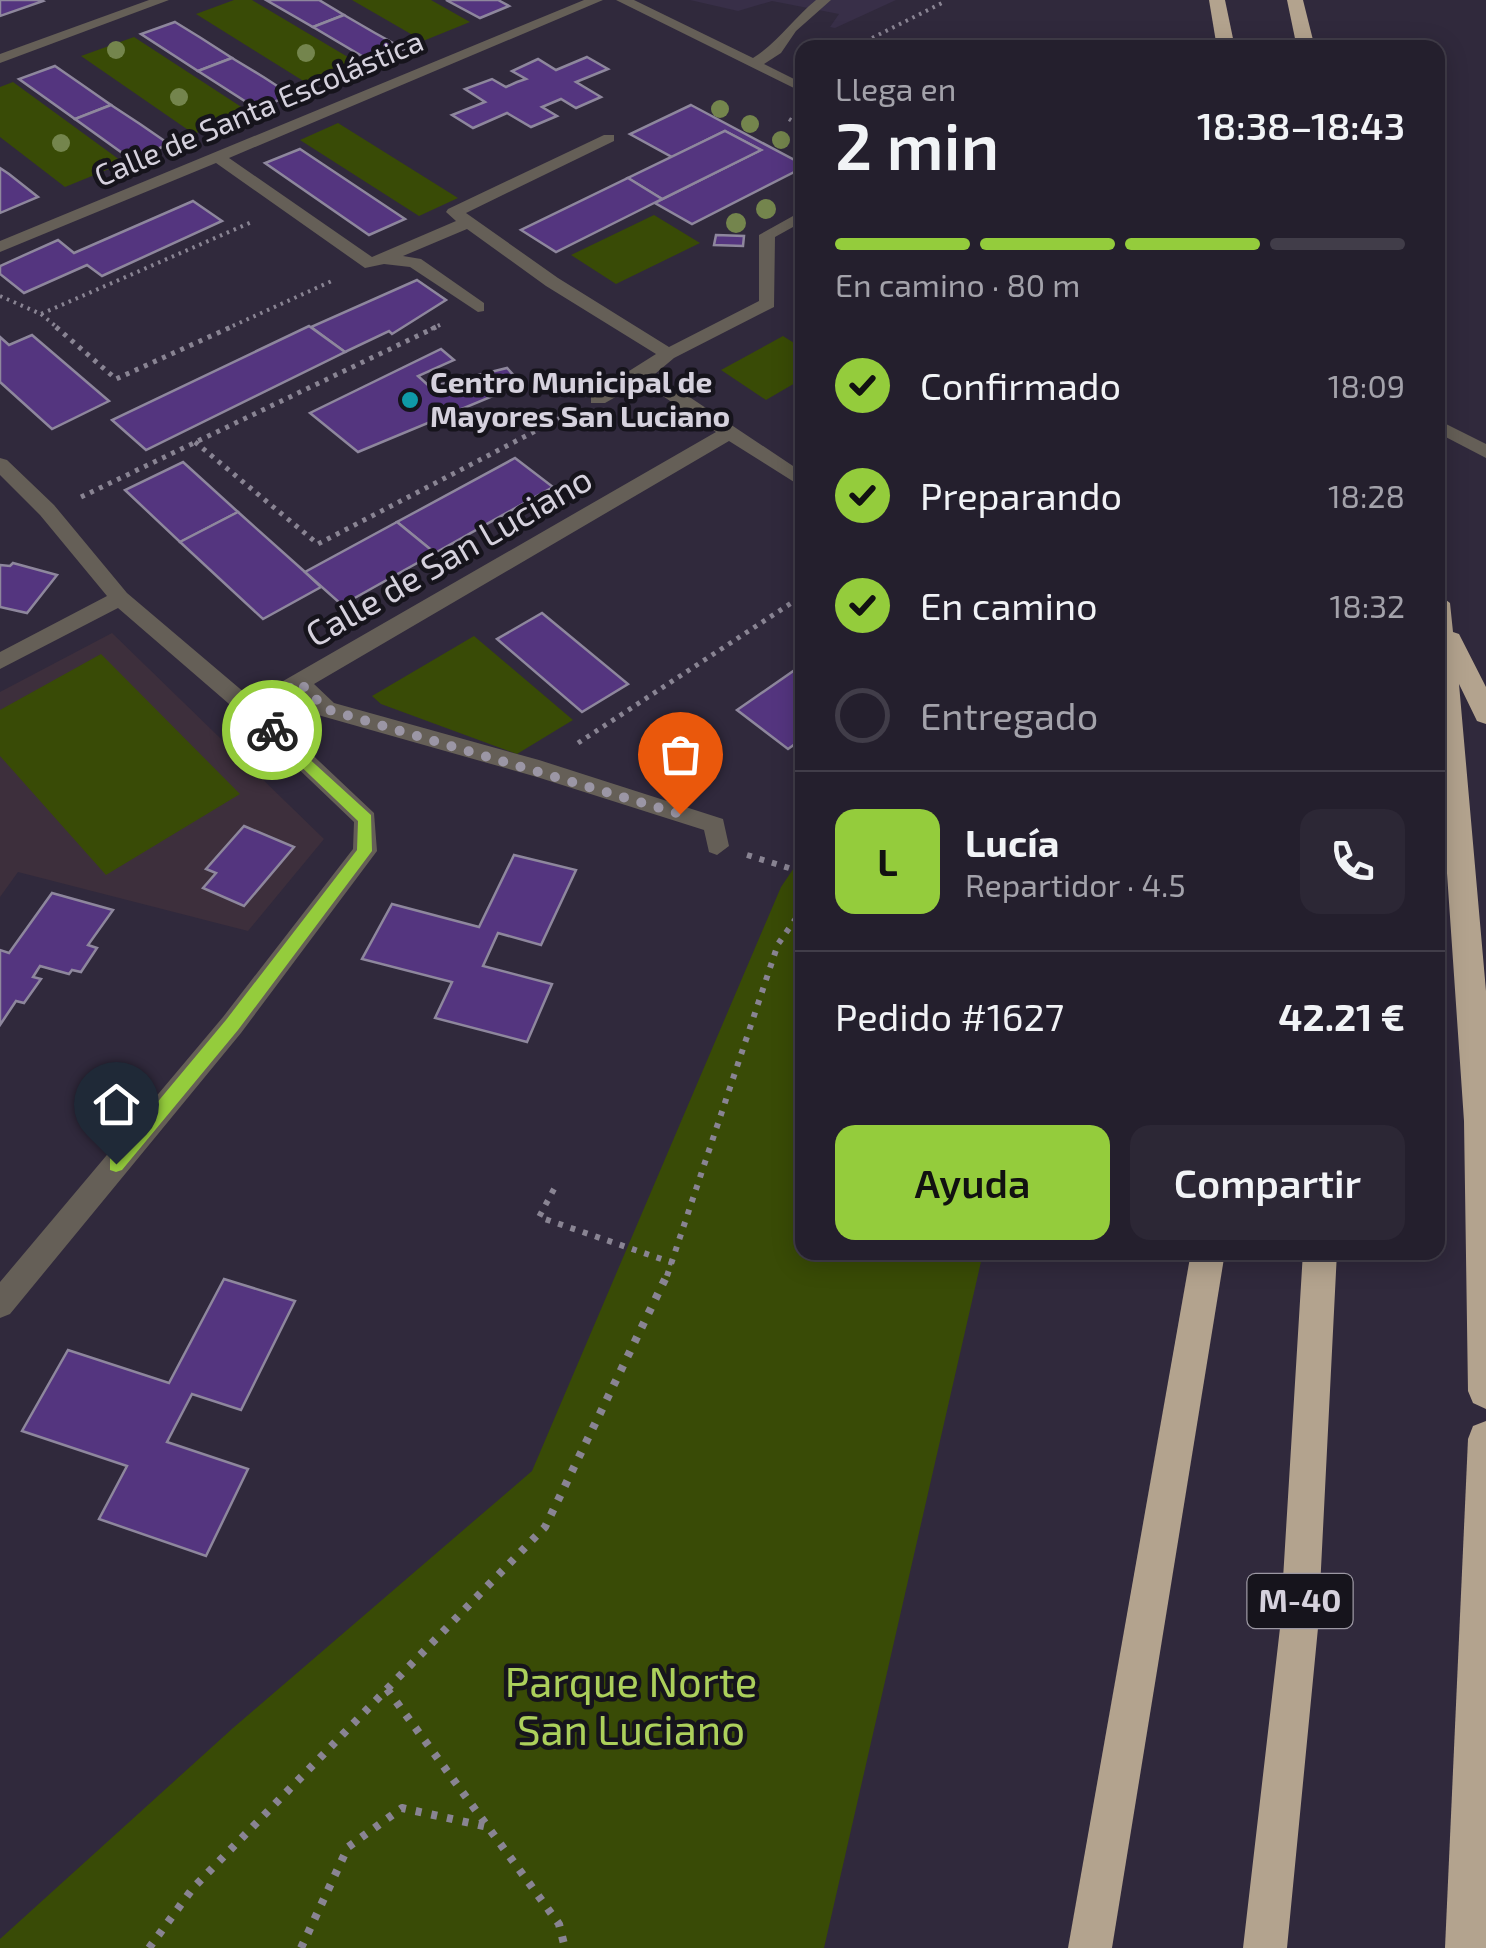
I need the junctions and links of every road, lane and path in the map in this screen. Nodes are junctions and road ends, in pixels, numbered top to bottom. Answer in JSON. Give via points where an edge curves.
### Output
{"nodes":[{"id":1,"x":162,"y":0,"type":"edge"},
{"id":2,"x":596,"y":0,"type":"edge"},
{"id":3,"x":623,"y":0,"type":"edge"},
{"id":4,"x":1217,"y":0,"type":"edge"},
{"id":5,"x":1296,"y":0,"type":"edge"},
{"id":6,"x":816,"y":3,"type":"edge"},
{"id":7,"x":942,"y":3,"type":"dead end"},
{"id":8,"x":868,"y":40,"type":"edge"},
{"id":9,"x":1224,"y":40,"type":"edge"},
{"id":10,"x":1304,"y":40,"type":"edge"},
{"id":11,"x":0,"y":59,"type":"edge"},
{"id":12,"x":754,"y":64,"type":"junction"},
{"id":13,"x":795,"y":84,"type":"edge"},
{"id":14,"x":609,"y":138,"type":"dead end"},
{"id":15,"x":217,"y":156,"type":"junction"},
{"id":16,"x":287,"y":207,"type":"junction"},
{"id":17,"x":795,"y":220,"type":"edge"},
{"id":18,"x":466,"y":223,"type":"junction"},
{"id":19,"x":0,"y":247,"type":"edge"},
{"id":20,"x":377,"y":261,"type":"junction"},
{"id":21,"x":346,"y":272,"type":"dead end"},
{"id":22,"x":0,"y":296,"type":"edge"},
{"id":23,"x":478,"y":307,"type":"joint"},
{"id":24,"x":41,"y":314,"type":"junction"},
{"id":25,"x":668,"y":354,"type":"junction"},
{"id":26,"x":644,"y":374,"type":"junction"},
{"id":27,"x":598,"y":398,"type":"joint"},
{"id":28,"x":1445,"y":430,"type":"edge"},
{"id":29,"x":732,"y":431,"type":"junction"},
{"id":30,"x":196,"y":442,"type":"junction"},
{"id":31,"x":1486,"y":452,"type":"edge"},
{"id":32,"x":0,"y":464,"type":"edge"},
{"id":33,"x":795,"y":476,"type":"edge"},
{"id":34,"x":48,"y":510,"type":"junction"},
{"id":35,"x":120,"y":598,"type":"junction"},
{"id":36,"x":795,"y":601,"type":"edge"},
{"id":37,"x":1445,"y":624,"type":"edge"},
{"id":38,"x":0,"y":661,"type":"edge"},
{"id":39,"x":1445,"y":676,"type":"edge"},
{"id":40,"x":299,"y":682,"type":"junction"},
{"id":41,"x":252,"y":710,"type":"junction"},
{"id":42,"x":1486,"y":714,"type":"edge"},
{"id":43,"x":539,"y":769,"type":"junction"},
{"id":44,"x":717,"y":846,"type":"joint"},
{"id":45,"x":795,"y":870,"type":"edge"},
{"id":46,"x":795,"y":920,"type":"edge"},
{"id":47,"x":554,"y":1189,"type":"dead end"},
{"id":48,"x":1207,"y":1260,"type":"edge"},
{"id":49,"x":1320,"y":1260,"type":"edge"},
{"id":50,"x":673,"y":1263,"type":"junction"},
{"id":51,"x":0,"y":1304,"type":"edge"},
{"id":52,"x":1486,"y":1391,"type":"edge"},
{"id":53,"x":1486,"y":1439,"type":"edge"},
{"id":54,"x":386,"y":1689,"type":"junction"},
{"id":55,"x":489,"y":1827,"type":"junction"},
{"id":56,"x":148,"y":1948,"type":"edge"},
{"id":57,"x":301,"y":1948,"type":"edge"},
{"id":58,"x":566,"y":1948,"type":"edge"},
{"id":59,"x":1090,"y":1948,"type":"edge"},
{"id":60,"x":1265,"y":1948,"type":"edge"},
{"id":61,"x":1467,"y":1948,"type":"edge"}],
"edges":[{"from":1,"to":11,"type":"street"},
{"from":2,"to":15,"type":"street","name":"Calle de Santa Escolástica"},
{"from":3,"to":12,"type":"street"},
{"from":4,"to":9,"type":"highway"},
{"from":5,"to":10,"type":"highway"},
{"from":6,"to":12,"type":"street","via":[[776,50]]},
{"from":7,"to":8,"type":"path"},
{"from":12,"to":13,"type":"street"},
{"from":14,"to":18,"type":"street","via":[[454,212]]},
{"from":15,"to":16,"type":"street"},
{"from":15,"to":19,"type":"street","name":"Calle de Santa Escolástica"},
{"from":16,"to":20,"type":"street"},
{"from":16,"to":24,"type":"path"},
{"from":17,"to":25,"type":"street","via":[[767,236],[768,303]]},
{"from":18,"to":20,"type":"street"},
{"from":18,"to":25,"type":"street"},
{"from":20,"to":23,"type":"street","via":[[415,264]]},
{"from":21,"to":24,"type":"path","via":[[116,378]]},
{"from":22,"to":24,"type":"path"},
{"from":23,"to":30,"type":"path"},
{"from":25,"to":26,"type":"street"},
{"from":26,"to":27,"type":"street"},
{"from":26,"to":29,"type":"street"},
{"from":27,"to":30,"type":"path","via":[[318,544]]},
{"from":28,"to":31,"type":"street"},
{"from":29,"to":33,"type":"street"},
{"from":29,"to":40,"type":"street","name":"Calle de San Luciano"},
{"from":30,"to":34,"type":"path"},
{"from":32,"to":34,"type":"street"},
{"from":34,"to":35,"type":"street"},
{"from":35,"to":38,"type":"street"},
{"from":35,"to":41,"type":"street"},
{"from":36,"to":43,"type":"path"},
{"from":37,"to":42,"type":"highway"},
{"from":39,"to":52,"type":"highway","via":[[1480,1121]]},
{"from":40,"to":41,"type":"street","name":"Calle de San Luciano"},
{"from":40,"to":43,"type":"street","via":[[326,709]]},
{"from":41,"to":51,"type":"street","via":[[366,819],[365,851],[232,1025]]},
{"from":43,"to":44,"type":"street","via":[[715,825]]},
{"from":44,"to":45,"type":"path"},
{"from":46,"to":50,"type":"path","via":[[778,944]]},
{"from":47,"to":50,"type":"path","via":[[539,1218]]},
{"from":48,"to":59,"type":"highway"},
{"from":49,"to":60,"type":"highway","number":"M-40","via":[[1299,1628]]},
{"from":50,"to":54,"type":"path","via":[[545,1527]]},
{"from":53,"to":61,"type":"highway"},
{"from":54,"to":55,"type":"path"},
{"from":54,"to":56,"type":"path","via":[[194,1888]]},
{"from":55,"to":57,"type":"path","via":[[402,1808],[348,1847]]},
{"from":55,"to":58,"type":"path","via":[[559,1924]]}]}
